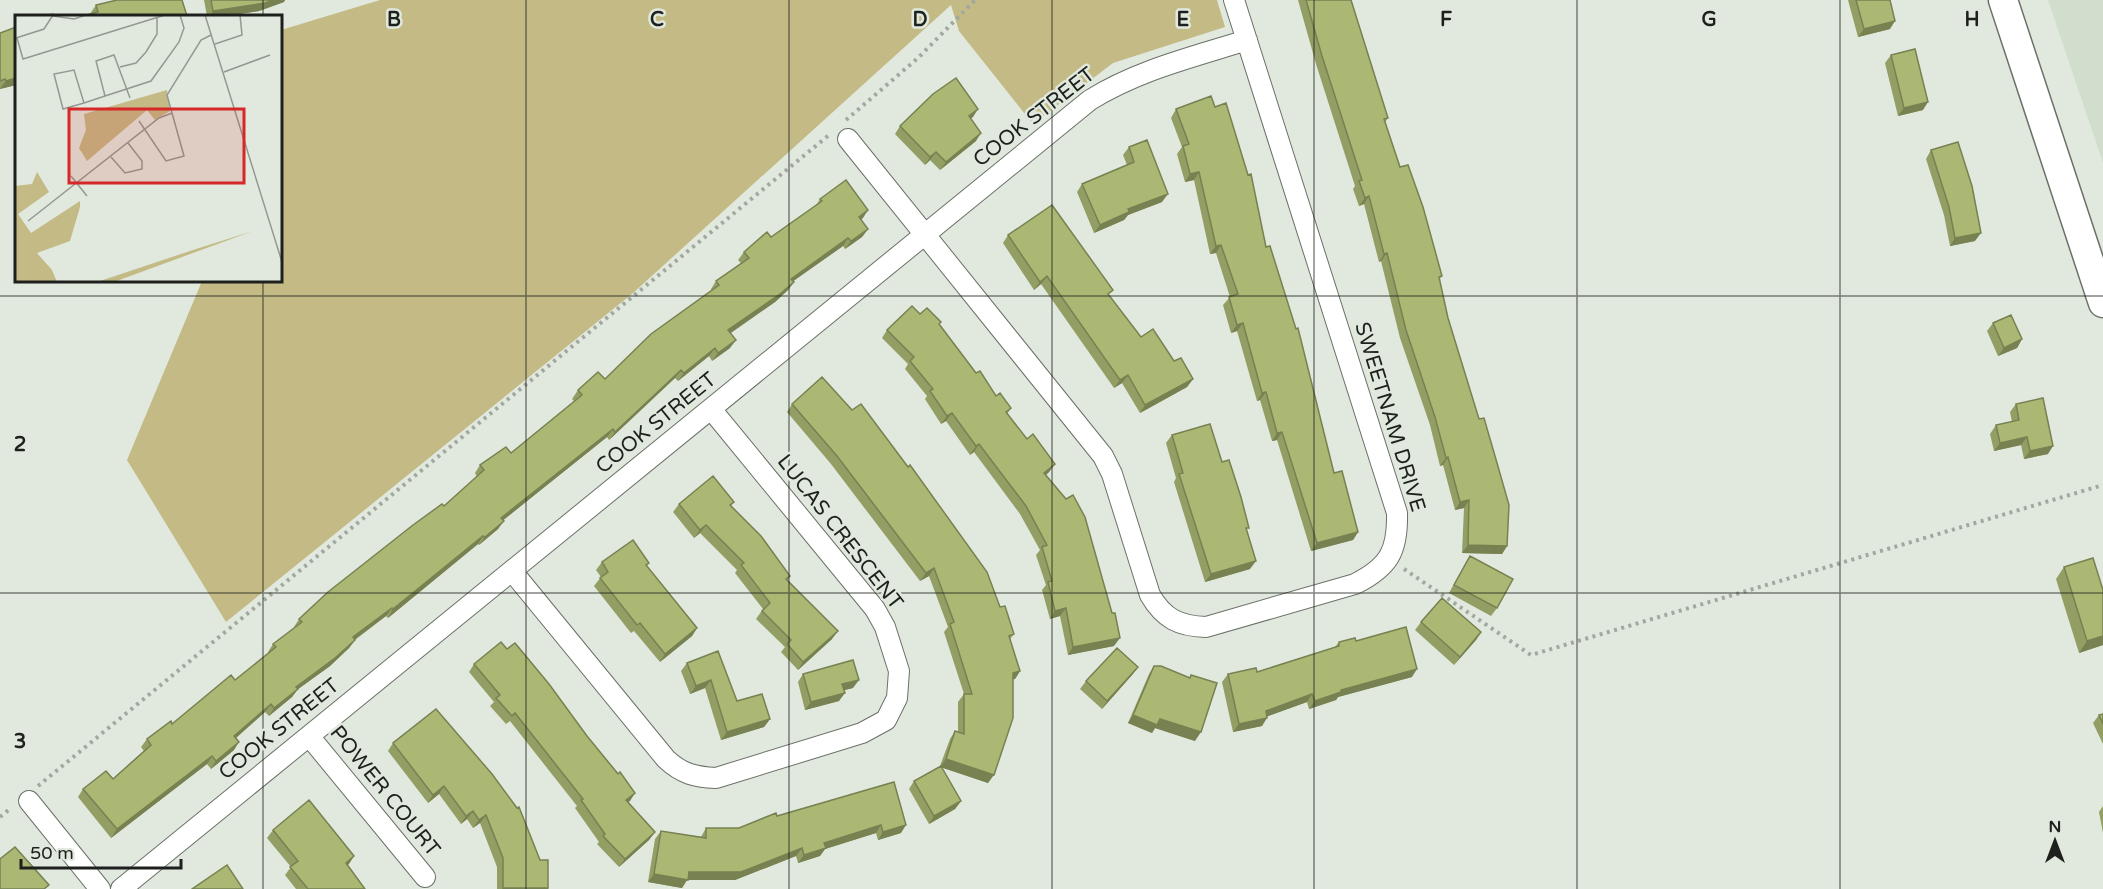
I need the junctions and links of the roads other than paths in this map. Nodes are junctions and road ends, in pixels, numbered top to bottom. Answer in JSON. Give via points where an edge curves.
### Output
{"nodes":[{"id":1,"x":1234,"y":0,"type":"edge"},
{"id":2,"x":2003,"y":0,"type":"edge"},
{"id":3,"x":1247,"y":40,"type":"junction"},
{"id":4,"x":842,"y":131,"type":"road end"},
{"id":5,"x":924,"y":235,"type":"junction"},
{"id":6,"x":2103,"y":303,"type":"edge"},
{"id":7,"x":711,"y":409,"type":"junction"},
{"id":8,"x":512,"y":571,"type":"junction"},
{"id":9,"x":309,"y":736,"type":"junction"},
{"id":10,"x":25,"y":798,"type":"road end"},
{"id":11,"x":425,"y":877,"type":"dead end"},
{"id":12,"x":100,"y":889,"type":"edge"},
{"id":13,"x":121,"y":889,"type":"edge"}],
"edges":[{"from":1,"to":3,"type":"street","name":"SWEETNAM DRIVE"},
{"from":2,"to":6,"type":"main road"},
{"from":3,"to":5,"type":"street","name":"COOK STREET","via":[[1115,84]]},
{"from":3,"to":5,"type":"street","name":"SWEETNAM DRIVE","via":[[1397,513],[1398,538],[1388,559],[1374,574],[1355,584],[1206,627],[1188,627],[1172,621],[1150,595],[1103,456]]},
{"from":4,"to":5,"type":"street","name":"SWEETNAM DRIVE"},
{"from":5,"to":7,"type":"street","name":"COOK STREET"},
{"from":7,"to":8,"type":"street","name":"COOK STREET"},
{"from":7,"to":8,"type":"street","name":"LUCAS CRESCENT","via":[[875,609],[899,671],[897,698],[886,720],[862,733],[716,778],[679,771]]},
{"from":8,"to":9,"type":"street","name":"COOK STREET"},
{"from":9,"to":11,"type":"street","name":"POWER COURT"},
{"from":9,"to":13,"type":"street","name":"COOK STREET"},
{"from":10,"to":12,"type":"street"}]}
